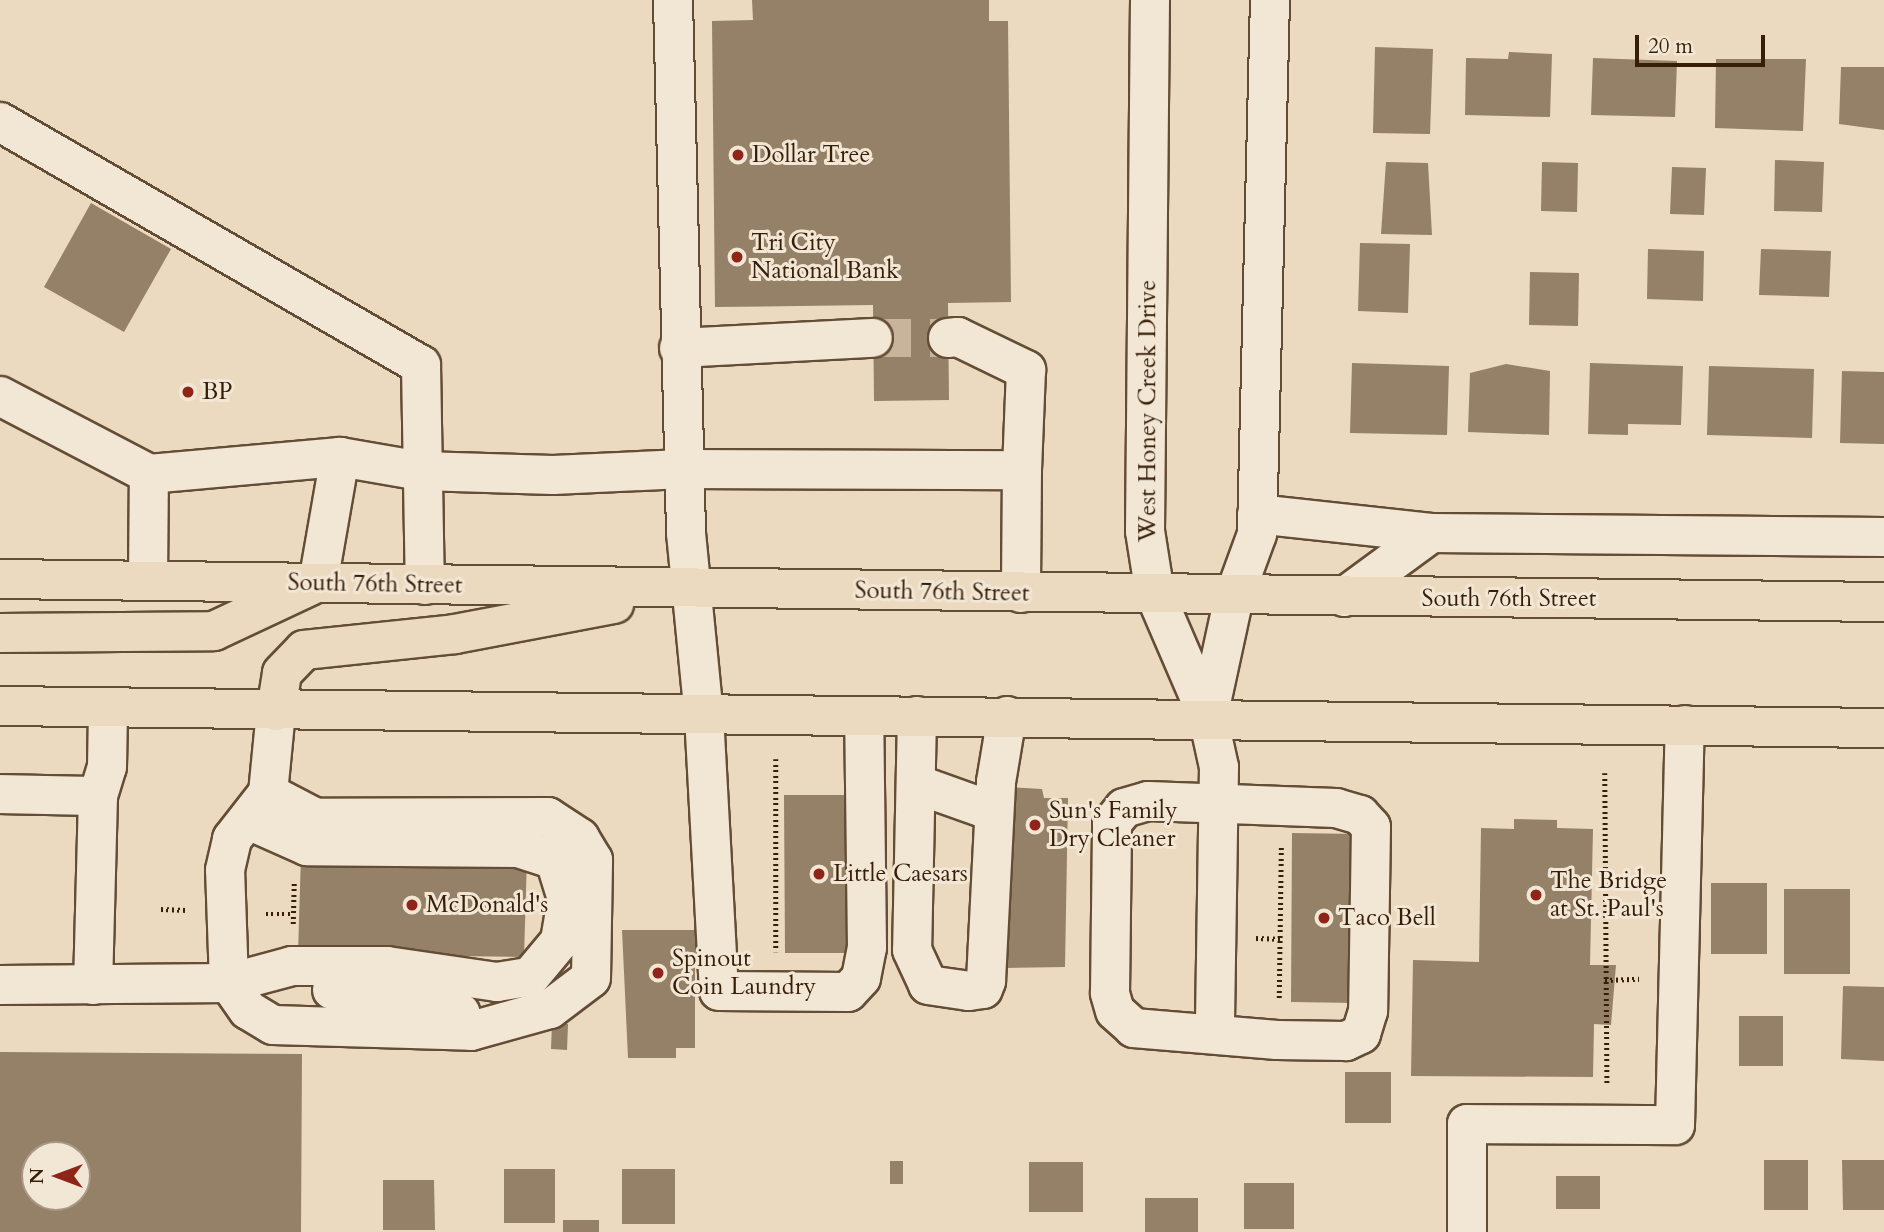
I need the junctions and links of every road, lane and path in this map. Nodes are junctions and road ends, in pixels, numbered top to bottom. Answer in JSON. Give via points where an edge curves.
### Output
{"nodes":[{"id":1,"x":673,"y":0,"type":"edge"},
{"id":2,"x":1150,"y":0,"type":"edge"},
{"id":3,"x":1270,"y":0,"type":"edge"},
{"id":4,"x":0,"y":122,"type":"edge"},
{"id":5,"x":873,"y":338,"type":"tunnel mouth"},
{"id":6,"x":948,"y":338,"type":"tunnel mouth"},
{"id":7,"x":679,"y":348,"type":"junction"},
{"id":8,"x":0,"y":396,"type":"edge"},
{"id":9,"x":340,"y":457,"type":"junction"},
{"id":10,"x":683,"y":469,"type":"junction"},
{"id":11,"x":1021,"y":470,"type":"junction"},
{"id":12,"x":421,"y":471,"type":"junction"},
{"id":13,"x":149,"y":474,"type":"junction"},
{"id":14,"x":1257,"y":514,"type":"junction"},
{"id":15,"x":1431,"y":533,"type":"junction"},
{"id":16,"x":1884,"y":537,"type":"edge"},
{"id":17,"x":0,"y":579,"type":"edge"},
{"id":18,"x":148,"y":580,"type":"junction"},
{"id":19,"x":318,"y":583,"type":"junction"},
{"id":20,"x":425,"y":585,"type":"junction"},
{"id":21,"x":688,"y":590,"type":"junction"},
{"id":22,"x":1021,"y":593,"type":"junction"},
{"id":23,"x":1155,"y":594,"type":"junction"},
{"id":24,"x":1234,"y":597,"type":"junction"},
{"id":25,"x":1345,"y":597,"type":"junction"},
{"id":26,"x":1884,"y":602,"type":"edge"},
{"id":27,"x":0,"y":633,"type":"edge"},
{"id":28,"x":0,"y":706,"type":"edge"},
{"id":29,"x":108,"y":708,"type":"junction"},
{"id":30,"x":276,"y":711,"type":"junction"},
{"id":31,"x":704,"y":715,"type":"junction"},
{"id":32,"x":864,"y":716,"type":"junction"},
{"id":33,"x":917,"y":716,"type":"junction"},
{"id":34,"x":1007,"y":716,"type":"junction"},
{"id":35,"x":1208,"y":717,"type":"junction"},
{"id":36,"x":1685,"y":725,"type":"junction"},
{"id":37,"x":1884,"y":728,"type":"edge"},
{"id":38,"x":776,"y":760,"type":"dead end"},
{"id":39,"x":1605,"y":773,"type":"dead end"},
{"id":40,"x":916,"y":784,"type":"junction"},
{"id":41,"x":0,"y":794,"type":"edge"},
{"id":42,"x":98,"y":796,"type":"junction"},
{"id":43,"x":1222,"y":801,"type":"junction"},
{"id":44,"x":258,"y":807,"type":"junction"},
{"id":45,"x":994,"y":812,"type":"junction"},
{"id":46,"x":1281,"y":837,"type":"dead end"},
{"id":47,"x":294,"y":876,"type":"dead end"},
{"id":48,"x":292,"y":967,"type":"junction"},
{"id":49,"x":530,"y":976,"type":"junction"},
{"id":50,"x":229,"y":983,"type":"junction"},
{"id":51,"x":0,"y":985,"type":"edge"},
{"id":52,"x":93,"y":985,"type":"junction"},
{"id":53,"x":776,"y":991,"type":"junction"},
{"id":54,"x":1279,"y":999,"type":"dead end"},
{"id":55,"x":1215,"y":1031,"type":"junction"},
{"id":56,"x":1593,"y":1089,"type":"dead end"},
{"id":57,"x":1467,"y":1232,"type":"edge"}],
"edges":[{"from":1,"to":7,"type":"street"},
{"from":2,"to":23,"type":"street","name":"West Honey Creek Drive","via":[[1145,531]]},
{"from":3,"to":14,"type":"street"},
{"from":4,"to":12,"type":"street","via":[[421,365]]},
{"from":5,"to":7,"type":"street"},
{"from":6,"to":11,"type":"street","via":[[958,337],[1026,370]]},
{"from":7,"to":10,"type":"street"},
{"from":8,"to":13,"type":"street"},
{"from":9,"to":12,"type":"street"},
{"from":9,"to":13,"type":"street"},
{"from":9,"to":19,"type":"street"},
{"from":10,"to":11,"type":"street"},
{"from":10,"to":12,"type":"street","via":[[553,475]]},
{"from":10,"to":21,"type":"street"},
{"from":11,"to":22,"type":"street"},
{"from":12,"to":20,"type":"street"},
{"from":13,"to":18,"type":"street"},
{"from":14,"to":15,"type":"street"},
{"from":14,"to":24,"type":"street","via":[[1257,534]]},
{"from":15,"to":16,"type":"street"},
{"from":15,"to":25,"type":"street"},
{"from":17,"to":18,"type":"main road","name":"South 76th Street"},
{"from":18,"to":19,"type":"main road","name":"South 76th Street"},
{"from":19,"to":20,"type":"main road","name":"South 76th Street"},
{"from":19,"to":27,"type":"main road","via":[[214,631]]},
{"from":20,"to":21,"type":"main road","name":"South 76th Street"},
{"from":21,"to":22,"type":"main road","name":"South 76th Street"},
{"from":21,"to":30,"type":"main road","via":[[455,634],[304,650],[282,673]]},
{"from":21,"to":31,"type":"street"},
{"from":22,"to":23,"type":"main road","name":"South 76th Street"},
{"from":23,"to":24,"type":"main road","name":"South 76th Street"},
{"from":23,"to":35,"type":"street","name":"West Honey Creek Drive"},
{"from":24,"to":25,"type":"main road","name":"South 76th Street"},
{"from":24,"to":35,"type":"street"},
{"from":25,"to":26,"type":"main road","name":"South 76th Street"},
{"from":28,"to":29,"type":"main road"},
{"from":29,"to":30,"type":"main road"},
{"from":29,"to":42,"type":"street","via":[[107,767]]},
{"from":30,"to":31,"type":"main road"},
{"from":30,"to":44,"type":"street"},
{"from":31,"to":32,"type":"main road"},
{"from":31,"to":53,"type":"street","via":[[719,991]]},
{"from":32,"to":33,"type":"main road"},
{"from":32,"to":53,"type":"street","via":[[867,948],[861,978],[848,992]]},
{"from":33,"to":34,"type":"main road"},
{"from":33,"to":40,"type":"street"},
{"from":34,"to":35,"type":"main road"},
{"from":34,"to":45,"type":"street"},
{"from":35,"to":36,"type":"main road"},
{"from":35,"to":43,"type":"street"},
{"from":36,"to":37,"type":"main road"},
{"from":36,"to":57,"type":"street","via":[[1675,1125],[1468,1124]]},
{"from":38,"to":53,"type":"path"},
{"from":39,"to":56,"type":"path","via":[[1607,1088]]},
{"from":40,"to":45,"type":"street"},
{"from":40,"to":45,"type":"street","via":[[912,950],[928,985],[983,989]]},
{"from":41,"to":42,"type":"street"},
{"from":42,"to":52,"type":"street"},
{"from":43,"to":55,"type":"street"},
{"from":43,"to":55,"type":"street","via":[[1148,801],[1124,808],[1112,823],[1110,993],[1115,1011],[1135,1028]]},
{"from":43,"to":55,"type":"street","via":[[1336,808],[1360,815],[1371,827],[1368,1011],[1361,1034],[1346,1041]]},
{"from":44,"to":49,"type":"street","via":[[307,846],[518,848],[555,860],[567,900],[561,941]]},
{"from":44,"to":50,"type":"street","via":[[232,839],[225,870]]},
{"from":44,"to":50,"type":"street","via":[[316,818],[548,817],[580,838],[593,860],[591,978],[550,1009],[471,1031],[274,1025],[248,1010]]},
{"from":46,"to":54,"type":"path"},
{"from":47,"to":48,"type":"path"},
{"from":48,"to":49,"type":"street","via":[[387,967],[497,982]]},
{"from":48,"to":50,"type":"street"},
{"from":49,"to":50,"type":"street","via":[[493,1005],[458,1013],[383,993]]},
{"from":50,"to":52,"type":"street"},
{"from":51,"to":52,"type":"street"}]}
